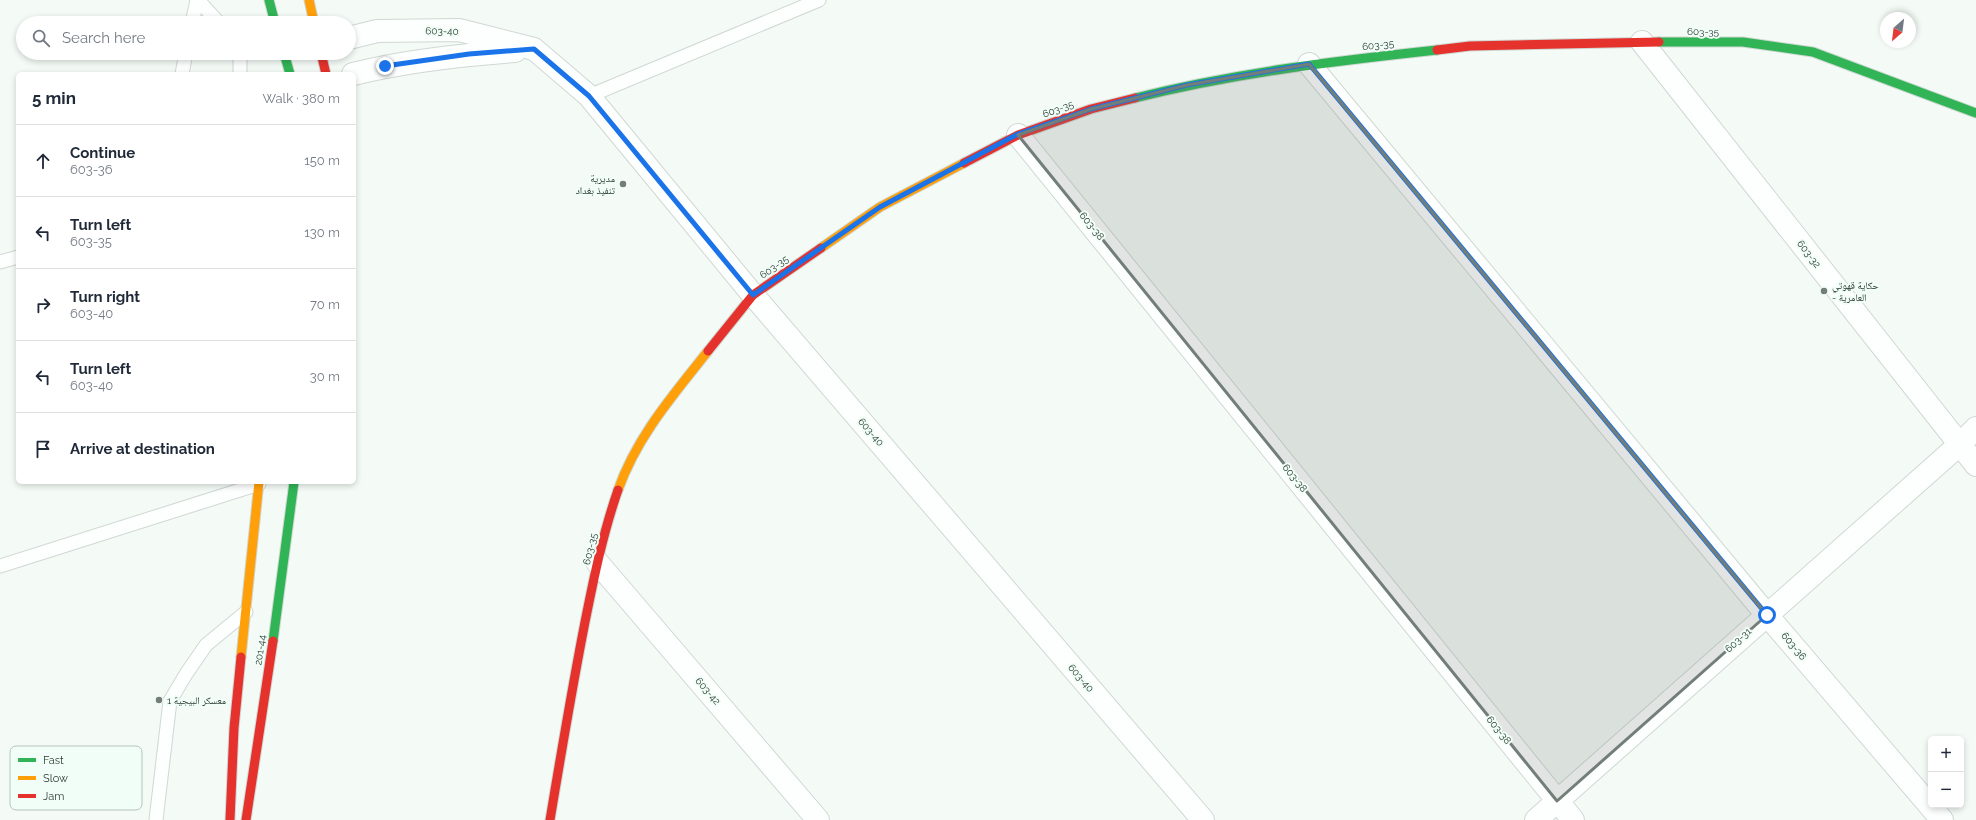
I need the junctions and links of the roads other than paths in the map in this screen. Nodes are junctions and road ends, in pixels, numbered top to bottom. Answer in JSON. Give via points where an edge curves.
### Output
{"nodes":[{"id":1,"x":198,"y":0,"type":"edge"},
{"id":2,"x":269,"y":0,"type":"edge"},
{"id":3,"x":309,"y":0,"type":"edge"},
{"id":4,"x":819,"y":0,"type":"edge"},
{"id":5,"x":194,"y":16,"type":"edge"},
{"id":6,"x":213,"y":16,"type":"edge"},
{"id":7,"x":273,"y":16,"type":"edge"},
{"id":8,"x":312,"y":16,"type":"edge"},
{"id":9,"x":356,"y":36,"type":"edge"},
{"id":10,"x":1642,"y":42,"type":"junction"},
{"id":11,"x":534,"y":49,"type":"junction"},
{"id":12,"x":185,"y":60,"type":"edge"},
{"id":13,"x":240,"y":60,"type":"edge"},
{"id":14,"x":323,"y":60,"type":"edge"},
{"id":15,"x":1309,"y":64,"type":"junction"},
{"id":16,"x":182,"y":72,"type":"edge"},
{"id":17,"x":240,"y":72,"type":"edge"},
{"id":18,"x":326,"y":72,"type":"edge"},
{"id":19,"x":356,"y":73,"type":"edge"},
{"id":20,"x":589,"y":96,"type":"junction"},
{"id":21,"x":1976,"y":113,"type":"edge"},
{"id":22,"x":1018,"y":134,"type":"junction"},
{"id":23,"x":16,"y":258,"type":"edge"},
{"id":24,"x":0,"y":262,"type":"edge"},
{"id":25,"x":753,"y":295,"type":"junction"},
{"id":26,"x":1976,"y":428,"type":"edge"},
{"id":27,"x":1959,"y":445,"type":"junction"},
{"id":28,"x":1976,"y":465,"type":"edge"},
{"id":29,"x":256,"y":484,"type":"edge"},
{"id":30,"x":259,"y":484,"type":"edge"},
{"id":31,"x":294,"y":484,"type":"edge"},
{"id":32,"x":597,"y":562,"type":"junction"},
{"id":33,"x":0,"y":566,"type":"edge"},
{"id":34,"x":246,"y":612,"type":"junction"},
{"id":35,"x":1767,"y":615,"type":"junction"},
{"id":36,"x":1557,"y":801,"type":"junction"},
{"id":37,"x":156,"y":820,"type":"edge"},
{"id":38,"x":230,"y":820,"type":"edge"},
{"id":39,"x":246,"y":820,"type":"edge"},
{"id":40,"x":550,"y":820,"type":"edge"},
{"id":41,"x":818,"y":820,"type":"edge"},
{"id":42,"x":1202,"y":820,"type":"edge"},
{"id":43,"x":1536,"y":820,"type":"edge"},
{"id":44,"x":1573,"y":820,"type":"edge"},
{"id":45,"x":1942,"y":820,"type":"edge"}],
"edges":[{"from":1,"to":5,"type":"lane"},
{"from":1,"to":6,"type":"lane"},
{"from":2,"to":7,"type":"street"},
{"from":3,"to":8,"type":"street"},
{"from":4,"to":20,"type":"lane"},
{"from":9,"to":11,"type":"street","name":"603-40","via":[[378,31],[459,30]]},
{"from":10,"to":15,"type":"street","name":"603-35","via":[[1470,46]]},
{"from":10,"to":21,"type":"street","name":"603-35","via":[[1743,42],[1814,52]]},
{"from":10,"to":27,"type":"street","name":"603-32"},
{"from":11,"to":19,"type":"street","via":[[469,54],[385,66]]},
{"from":11,"to":20,"type":"street","name":"603-40"},
{"from":12,"to":16,"type":"lane"},
{"from":13,"to":17,"type":"lane"},
{"from":14,"to":18,"type":"street"},
{"from":15,"to":22,"type":"street","name":"603-35","via":[[1187,85],[1091,109]]},
{"from":15,"to":35,"type":"street","name":"603-36"},
{"from":20,"to":25,"type":"street","name":"603-40"},
{"from":22,"to":25,"type":"street","name":"603-35","via":[[880,207]]},
{"from":22,"to":36,"type":"street","name":"603-38"},
{"from":23,"to":24,"type":"lane"},
{"from":25,"to":32,"type":"street","name":"603-35","via":[[657,415],[640,441],[623,475]]},
{"from":25,"to":42,"type":"street","name":"603-40"},
{"from":26,"to":27,"type":"street","name":"603-31"},
{"from":27,"to":28,"type":"street","name":"603-32"},
{"from":27,"to":35,"type":"street","name":"603-31"},
{"from":29,"to":33,"type":"lane"},
{"from":30,"to":34,"type":"street","name":"201-44"},
{"from":31,"to":39,"type":"street","name":"201-44"},
{"from":32,"to":40,"type":"street","name":"603-35"},
{"from":32,"to":41,"type":"street","name":"603-42"},
{"from":34,"to":37,"type":"lane","via":[[206,645],[170,701]]},
{"from":34,"to":38,"type":"street","name":"201-44","via":[[234,728]]},
{"from":35,"to":36,"type":"street","name":"603-31"},
{"from":35,"to":45,"type":"street","name":"603-36"},
{"from":36,"to":43,"type":"street","name":"603-31"},
{"from":36,"to":44,"type":"street","name":"603-38"}]}
